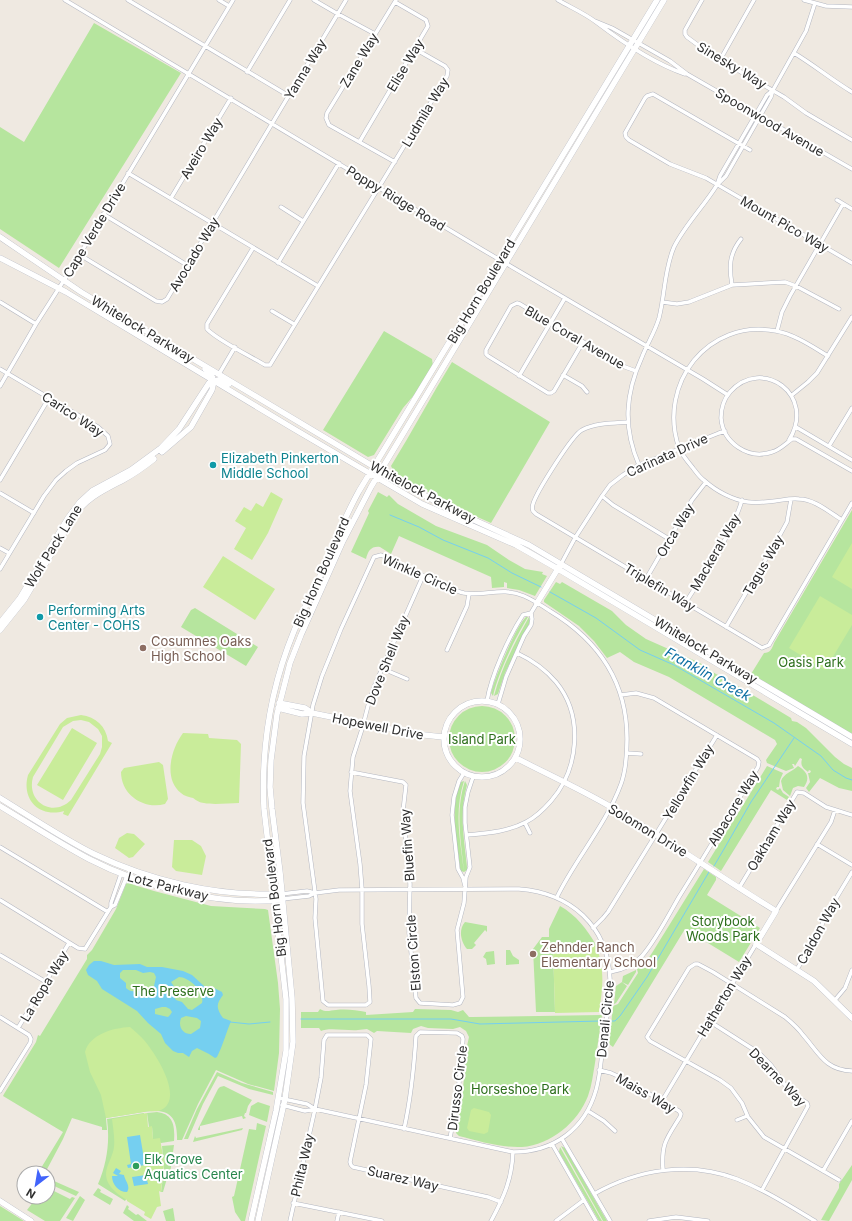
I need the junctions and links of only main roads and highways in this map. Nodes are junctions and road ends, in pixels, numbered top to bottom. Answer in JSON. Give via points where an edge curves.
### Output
{"nodes":[{"id":1,"x":657,"y":0,"type":"edge"},
{"id":2,"x":664,"y":0,"type":"edge"},
{"id":3,"x":634,"y":44,"type":"junction"},
{"id":4,"x":0,"y":237,"type":"edge"},
{"id":5,"x":0,"y":258,"type":"edge"},
{"id":6,"x":502,"y":261,"type":"junction"},
{"id":7,"x":195,"y":359,"type":"junction"},
{"id":8,"x":214,"y":381,"type":"junction"},
{"id":9,"x":267,"y":402,"type":"junction"},
{"id":10,"x":374,"y":466,"type":"junction"},
{"id":11,"x":381,"y":470,"type":"junction"},
{"id":12,"x":369,"y":474,"type":"junction"},
{"id":13,"x":376,"y":478,"type":"junction"},
{"id":14,"x":559,"y":566,"type":"junction"},
{"id":15,"x":537,"y":603,"type":"road end"},
{"id":16,"x":0,"y":622,"type":"edge"},
{"id":17,"x":0,"y":630,"type":"edge"},
{"id":18,"x":279,"y":706,"type":"junction"},
{"id":19,"x":852,"y":736,"type":"edge"},
{"id":20,"x":443,"y":737,"type":"junction"},
{"id":21,"x":852,"y":744,"type":"edge"},
{"id":22,"x":516,"y":758,"type":"junction"},
{"id":23,"x":0,"y":798,"type":"edge"},
{"id":24,"x":0,"y":806,"type":"edge"},
{"id":25,"x":282,"y":896,"type":"junction"},
{"id":26,"x":275,"y":897,"type":"junction"},
{"id":27,"x":776,"y":911,"type":"joint"},
{"id":28,"x":852,"y":1018,"type":"edge"},
{"id":29,"x":281,"y":1102,"type":"junction"},
{"id":30,"x":0,"y":1201,"type":"edge"},
{"id":31,"x":31,"y":1221,"type":"edge"},
{"id":32,"x":251,"y":1221,"type":"edge"},
{"id":33,"x":258,"y":1221,"type":"edge"}],
"edges":[{"from":1,"to":3,"type":"main road","name":"Big Horn Boulevard"},
{"from":2,"to":3,"type":"main road","name":"Big Horn Boulevard"},
{"from":3,"to":6,"type":"main road","name":"Big Horn Boulevard"},
{"from":4,"to":7,"type":"main road","name":"Whitelock Parkway","via":[[64,281]]},
{"from":5,"to":8,"type":"main road","name":"Whitelock Parkway","via":[[59,288]]},
{"from":6,"to":10,"type":"main road","name":"Big Horn Boulevard"},
{"from":6,"to":11,"type":"main road","name":"Big Horn Boulevard"},
{"from":7,"to":8,"type":"main road","via":[[209,372]]},
{"from":7,"to":9,"type":"main road","name":"Whitelock Parkway"},
{"from":8,"to":9,"type":"main road","via":[[226,382],[249,396]]},
{"from":8,"to":12,"type":"main road","name":"Whitelock Parkway"},
{"from":8,"to":16,"type":"main road","name":"Wolf Pack Lane","via":[[205,386],[179,429],[155,453],[132,470],[92,491],[80,502],[20,598]]},
{"from":8,"to":17,"type":"main road","name":"Wolf Pack Lane","via":[[212,390],[188,430],[147,465],[94,495],[79,509],[24,600]]},
{"from":9,"to":10,"type":"main road","name":"Whitelock Parkway"},
{"from":10,"to":11,"type":"main road","name":"Whitelock Parkway"},
{"from":10,"to":12,"type":"main road","name":"Big Horn Boulevard"},
{"from":11,"to":13,"type":"main road","name":"Big Horn Boulevard"},
{"from":11,"to":14,"type":"main road","name":"Whitelock Parkway","via":[[452,510],[529,545]]},
{"from":12,"to":13,"type":"main road","name":"Whitelock Parkway"},
{"from":12,"to":26,"type":"main road","name":"Big Horn Boulevard","via":[[347,515],[294,631],[270,714],[263,788]]},
{"from":13,"to":14,"type":"main road","name":"Whitelock Parkway","via":[[422,504]]},
{"from":13,"to":18,"type":"main road","name":"Big Horn Boulevard","via":[[343,542],[301,635],[290,663]]},
{"from":14,"to":15,"type":"main road"},
{"from":14,"to":19,"type":"main road","name":"Whitelock Parkway"},
{"from":14,"to":21,"type":"main road","name":"Whitelock Parkway"},
{"from":18,"to":20,"type":"main road","name":"Hopewell Drive","via":[[304,708],[312,713],[415,734]]},
{"from":18,"to":25,"type":"main road","name":"Big Horn Boulevard","via":[[271,755],[270,787]]},
{"from":20,"to":22,"type":"main road","via":[[448,756],[455,767],[473,777],[497,775],[505,771]]},
{"from":20,"to":22,"type":"main road","via":[[448,722],[459,709],[471,702],[487,701],[498,704],[509,712],[518,727],[520,742]]},
{"from":22,"to":27,"type":"main road","name":"Solomon Drive","via":[[611,807]]},
{"from":23,"to":26,"type":"main road","name":"Lotz Parkway","via":[[92,853],[142,874],[187,886]]},
{"from":24,"to":26,"type":"main road","name":"Lotz Parkway","via":[[89,859],[124,875],[156,885],[231,900]]},
{"from":25,"to":26,"type":"main road","name":"Lotz Parkway"},
{"from":25,"to":29,"type":"main road","name":"Big Horn Boulevard","via":[[293,1016],[291,1058]]},
{"from":26,"to":29,"type":"main road","name":"Big Horn Boulevard","via":[[287,1016]]},
{"from":27,"to":28,"type":"main road","name":"Hatherton Way","via":[[756,944],[814,981]]},
{"from":29,"to":32,"type":"main road","name":"Big Horn Boulevard"},
{"from":29,"to":33,"type":"main road","name":"Big Horn Boulevard"},
{"from":30,"to":31,"type":"main road"}]}
